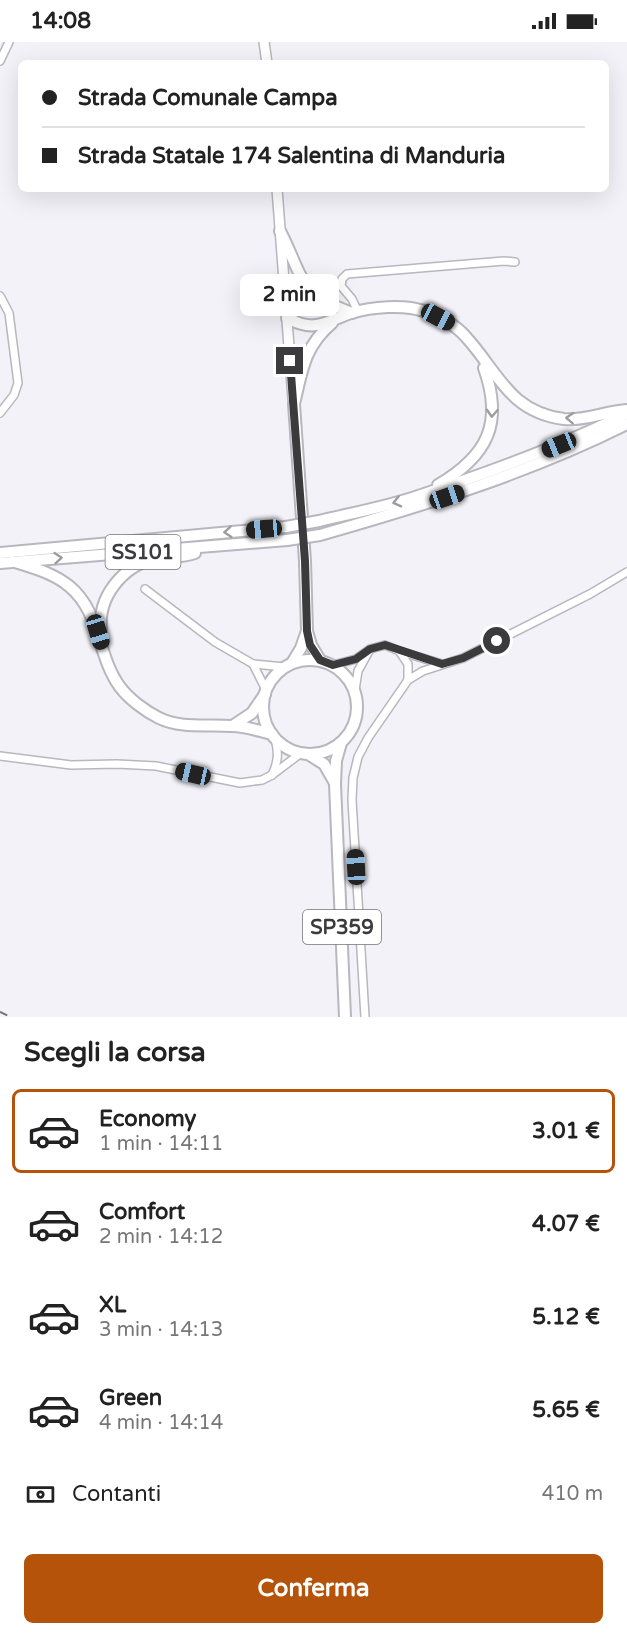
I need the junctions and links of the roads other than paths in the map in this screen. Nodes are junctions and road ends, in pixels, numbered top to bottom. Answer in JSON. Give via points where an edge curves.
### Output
{"nodes":[{"id":1,"x":9,"y":42,"type":"edge"},
{"id":2,"x":264,"y":42,"type":"edge"},
{"id":3,"x":267,"y":60,"type":"edge"},
{"id":4,"x":0,"y":61,"type":"edge"},
{"id":5,"x":277,"y":192,"type":"edge"},
{"id":6,"x":280,"y":231,"type":"junction"},
{"id":7,"x":515,"y":262,"type":"dead end"},
{"id":8,"x":0,"y":296,"type":"edge"},
{"id":9,"x":331,"y":305,"type":"junction"},
{"id":10,"x":355,"y":312,"type":"junction"},
{"id":11,"x":287,"y":318,"type":"junction"},
{"id":12,"x":335,"y":321,"type":"junction"},
{"id":13,"x":480,"y":357,"type":"junction"},
{"id":14,"x":294,"y":404,"type":"junction"},
{"id":15,"x":627,"y":412,"type":"edge"},
{"id":16,"x":0,"y":413,"type":"edge"},
{"id":17,"x":627,"y":424,"type":"edge"},
{"id":18,"x":423,"y":494,"type":"junction"},
{"id":19,"x":218,"y":546,"type":"junction"},
{"id":20,"x":0,"y":553,"type":"edge"},
{"id":21,"x":15,"y":562,"type":"junction"},
{"id":22,"x":0,"y":563,"type":"edge"},
{"id":23,"x":627,"y":572,"type":"edge"},
{"id":24,"x":145,"y":589,"type":"dead end"},
{"id":25,"x":307,"y":631,"type":"junction"},
{"id":26,"x":102,"y":648,"type":"junction"},
{"id":27,"x":370,"y":649,"type":"junction"},
{"id":28,"x":399,"y":651,"type":"junction"},
{"id":29,"x":320,"y":660,"type":"junction"},
{"id":30,"x":253,"y":664,"type":"junction"},
{"id":31,"x":442,"y":664,"type":"junction"},
{"id":32,"x":288,"y":665,"type":"junction"},
{"id":33,"x":333,"y":665,"type":"junction"},
{"id":34,"x":408,"y":680,"type":"junction"},
{"id":35,"x":355,"y":690,"type":"junction"},
{"id":36,"x":265,"y":692,"type":"junction"},
{"id":37,"x":233,"y":726,"type":"junction"},
{"id":38,"x":273,"y":737,"type":"junction"},
{"id":39,"x":341,"y":743,"type":"junction"},
{"id":40,"x":305,"y":754,"type":"junction"},
{"id":41,"x":0,"y":756,"type":"edge"},
{"id":42,"x":272,"y":775,"type":"junction"},
{"id":43,"x":335,"y":784,"type":"junction"},
{"id":44,"x":345,"y":1017,"type":"edge"},
{"id":45,"x":365,"y":1017,"type":"edge"}],
"edges":[{"from":1,"to":4,"type":"street"},
{"from":2,"to":3,"type":"main road"},
{"from":5,"to":6,"type":"main road"},
{"from":6,"to":9,"type":"main road","via":[[305,285]]},
{"from":6,"to":11,"type":"main road"},
{"from":7,"to":10,"type":"street","via":[[347,273],[341,286],[352,299]]},
{"from":8,"to":16,"type":"street","via":[[9,313],[18,383]]},
{"from":9,"to":10,"type":"main road"},
{"from":9,"to":11,"type":"main road","via":[[306,304]]},
{"from":10,"to":12,"type":"main road"},
{"from":10,"to":13,"type":"main road","via":[[420,310],[454,326]]},
{"from":11,"to":12,"type":"main road","via":[[306,326]]},
{"from":11,"to":14,"type":"main road"},
{"from":12,"to":14,"type":"main road","via":[[319,334],[304,359]]},
{"from":15,"to":13,"type":"main road","one_way":true,"via":[[564,419],[544,414],[510,394]]},
{"from":13,"to":18,"type":"main road","one_way":true,"via":[[493,409],[490,429],[474,459]]},
{"from":14,"to":25,"type":"main road"},
{"from":15,"to":18,"type":"main road","number":"SS101","via":[[577,438],[505,467]]},
{"from":17,"to":19,"type":"main road","number":"SS101","bridge":true,"via":[[510,476],[426,504],[320,535]]},
{"from":18,"to":20,"type":"main road","number":"SS101","one_way":true,"bridge":true,"via":[[286,527]]},
{"from":21,"to":19,"type":"main road","number":"SS101","one_way":true},
{"from":19,"to":26,"type":"main road","via":[[189,555],[152,559],[131,568],[105,600],[100,620]]},
{"from":21,"to":22,"type":"main road","number":"SS101"},
{"from":21,"to":26,"type":"main road","via":[[53,575],[71,587],[93,616]]},
{"from":23,"to":31,"type":"street","via":[[463,658]]},
{"from":24,"to":30,"type":"street","via":[[215,642]]},
{"from":25,"to":29,"type":"main road"},
{"from":25,"to":32,"type":"main road","via":[[301,648]]},
{"from":26,"to":37,"type":"main road","via":[[119,686],[160,718],[181,725]]},
{"from":27,"to":28,"type":"street","via":[[385,645]]},
{"from":27,"to":33,"type":"street","via":[[356,659]]},
{"from":27,"to":35,"type":"street","via":[[358,671]]},
{"from":28,"to":31,"type":"street"},
{"from":28,"to":34,"type":"street","via":[[408,663]]},
{"from":29,"to":32,"type":"main road"},
{"from":29,"to":33,"type":"main road"},
{"from":30,"to":32,"type":"street"},
{"from":30,"to":36,"type":"street"},
{"from":31,"to":34,"type":"street"},
{"from":32,"to":36,"type":"main road","via":[[270,681]]},
{"from":33,"to":35,"type":"main road"},
{"from":34,"to":45,"type":"street","via":[[358,757],[353,778]]},
{"from":35,"to":39,"type":"main road","via":[[358,702],[354,724]]},
{"from":36,"to":37,"type":"main road","via":[[252,713]]},
{"from":36,"to":38,"type":"main road","via":[[263,711]]},
{"from":37,"to":38,"type":"main road"},
{"from":38,"to":40,"type":"main road","via":[[284,747]]},
{"from":38,"to":42,"type":"street","via":[[278,751]]},
{"from":39,"to":40,"type":"main road","via":[[331,750]]},
{"from":39,"to":43,"type":"main road","number":"SP359"},
{"from":40,"to":42,"type":"street"},
{"from":40,"to":43,"type":"main road","via":[[324,764]]},
{"from":41,"to":42,"type":"street","via":[[71,765],[156,766],[240,783]]},
{"from":43,"to":44,"type":"main road","number":"SP359"}]}
